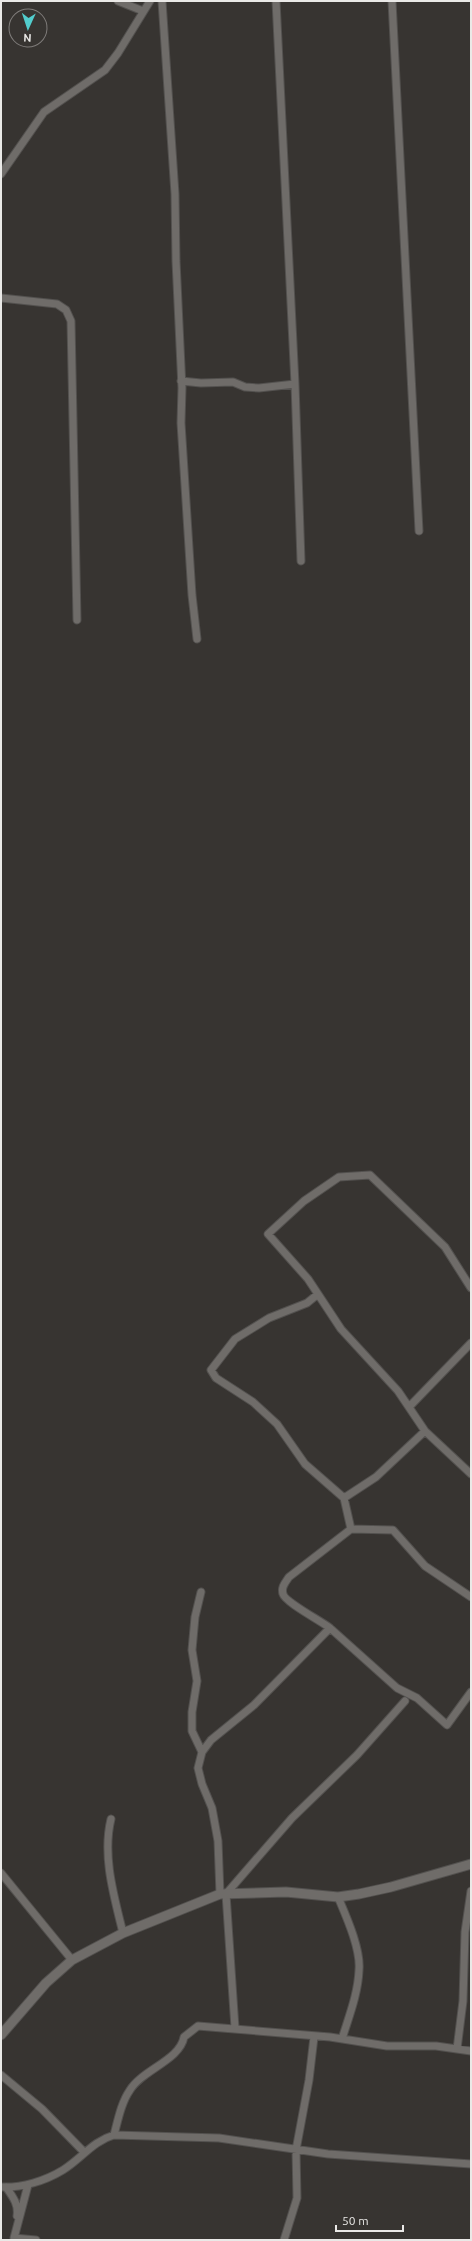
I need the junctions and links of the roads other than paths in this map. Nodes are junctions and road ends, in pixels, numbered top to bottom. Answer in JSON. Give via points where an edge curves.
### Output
{"nodes":[{"id":1,"x":118,"y":1,"type":"edge"},
{"id":2,"x":150,"y":1,"type":"edge"},
{"id":3,"x":162,"y":1,"type":"edge"},
{"id":4,"x":276,"y":1,"type":"edge"},
{"id":5,"x":392,"y":1,"type":"edge"},
{"id":6,"x":143,"y":11,"type":"junction"},
{"id":7,"x":1,"y":174,"type":"edge"},
{"id":8,"x":1,"y":298,"type":"edge"},
{"id":9,"x":181,"y":381,"type":"junction"},
{"id":10,"x":295,"y":384,"type":"junction"},
{"id":11,"x":419,"y":531,"type":"dead end"},
{"id":12,"x":301,"y":561,"type":"dead end"},
{"id":13,"x":77,"y":620,"type":"dead end"},
{"id":14,"x":198,"y":639,"type":"dead end"},
{"id":15,"x":471,"y":1288,"type":"edge"},
{"id":16,"x":318,"y":1294,"type":"junction"},
{"id":17,"x":471,"y":1343,"type":"edge"},
{"id":18,"x":409,"y":1407,"type":"junction"},
{"id":19,"x":425,"y":1431,"type":"junction"},
{"id":20,"x":471,"y":1474,"type":"edge"},
{"id":21,"x":344,"y":1498,"type":"junction"},
{"id":22,"x":351,"y":1529,"type":"junction"},
{"id":23,"x":202,"y":1592,"type":"dead end"},
{"id":24,"x":471,"y":1597,"type":"edge"},
{"id":25,"x":330,"y":1628,"type":"junction"},
{"id":26,"x":471,"y":1692,"type":"edge"},
{"id":27,"x":405,"y":1701,"type":"dead end"},
{"id":28,"x":202,"y":1752,"type":"junction"},
{"id":29,"x":111,"y":1819,"type":"dead end"},
{"id":30,"x":471,"y":1864,"type":"edge"},
{"id":31,"x":1,"y":1874,"type":"edge"},
{"id":32,"x":471,"y":1890,"type":"edge"},
{"id":33,"x":223,"y":1894,"type":"junction"},
{"id":34,"x":338,"y":1897,"type":"junction"},
{"id":35,"x":123,"y":1933,"type":"junction"},
{"id":36,"x":72,"y":1960,"type":"junction"},
{"id":37,"x":236,"y":2028,"type":"junction"},
{"id":38,"x":1,"y":2035,"type":"edge"},
{"id":39,"x":314,"y":2037,"type":"junction"},
{"id":40,"x":342,"y":2039,"type":"junction"},
{"id":41,"x":457,"y":2049,"type":"junction"},
{"id":42,"x":471,"y":2051,"type":"edge"},
{"id":43,"x":1,"y":2075,"type":"edge"},
{"id":44,"x":114,"y":2135,"type":"junction"},
{"id":45,"x":296,"y":2150,"type":"junction"},
{"id":46,"x":84,"y":2152,"type":"junction"},
{"id":47,"x":469,"y":2162,"type":"edge"},
{"id":48,"x":28,"y":2185,"type":"junction"},
{"id":49,"x":3,"y":2187,"type":"edge"},
{"id":50,"x":14,"y":2239,"type":"edge"},
{"id":51,"x":36,"y":2240,"type":"edge"},
{"id":52,"x":284,"y":2240,"type":"edge"}],
"edges":[{"from":1,"to":6,"type":"street"},
{"from":2,"to":6,"type":"street"},
{"from":3,"to":9,"type":"street","via":[[175,194]]},
{"from":4,"to":10,"type":"street"},
{"from":5,"to":11,"type":"street"},
{"from":6,"to":7,"type":"street","via":[[105,70],[44,112]]},
{"from":8,"to":13,"type":"street","via":[[57,304],[66,310],[71,320]]},
{"from":9,"to":10,"type":"street","via":[[201,384],[233,382],[245,387],[259,388]]},
{"from":9,"to":14,"type":"street","via":[[181,423],[192,595]]},
{"from":10,"to":12,"type":"street"},
{"from":15,"to":16,"type":"street","via":[[445,1247],[370,1175],[339,1177],[304,1201],[268,1234]]},
{"from":16,"to":18,"type":"street","via":[[341,1330],[398,1391]]},
{"from":16,"to":21,"type":"street","via":[[307,1303],[269,1318],[235,1339],[211,1370],[216,1378],[253,1402],[277,1424],[305,1464]]},
{"from":17,"to":18,"type":"street"},
{"from":18,"to":19,"type":"street"},
{"from":19,"to":20,"type":"street"},
{"from":19,"to":21,"type":"street","via":[[376,1477]]},
{"from":21,"to":22,"type":"street"},
{"from":22,"to":24,"type":"street","via":[[393,1530],[425,1566]]},
{"from":22,"to":25,"type":"street","via":[[290,1577],[283,1586],[283,1595],[288,1601]]},
{"from":23,"to":28,"type":"street","via":[[195,1618],[192,1650],[197,1681],[192,1731]]},
{"from":25,"to":26,"type":"street","via":[[397,1688],[417,1698],[447,1725]]},
{"from":25,"to":28,"type":"street","via":[[254,1705],[211,1740]]},
{"from":27,"to":33,"type":"street","via":[[357,1755],[292,1818]]},
{"from":28,"to":33,"type":"street","via":[[198,1768],[212,1808]]},
{"from":29,"to":35,"type":"street","via":[[106,1841],[113,1892]]},
{"from":30,"to":34,"type":"street","via":[[391,1887]]},
{"from":31,"to":36,"type":"street"},
{"from":32,"to":41,"type":"street","via":[[465,1932],[463,2001]]},
{"from":33,"to":34,"type":"street","via":[[286,1892]]},
{"from":33,"to":35,"type":"street"},
{"from":33,"to":37,"type":"street"},
{"from":34,"to":40,"type":"street","via":[[351,1931],[360,1969],[356,1997]]},
{"from":35,"to":36,"type":"street"},
{"from":36,"to":38,"type":"street","via":[[46,1983]]},
{"from":37,"to":39,"type":"street"},
{"from":37,"to":44,"type":"street","via":[[198,2026],[190,2031],[184,2037],[183,2045],[129,2090]]},
{"from":39,"to":40,"type":"street"},
{"from":39,"to":45,"type":"street"},
{"from":40,"to":41,"type":"street","via":[[387,2046],[436,2046]]},
{"from":41,"to":42,"type":"street"},
{"from":43,"to":46,"type":"street","via":[[42,2109]]},
{"from":44,"to":45,"type":"street","via":[[219,2138]]},
{"from":44,"to":46,"type":"street","via":[[101,2139]]},
{"from":45,"to":47,"type":"street"},
{"from":45,"to":52,"type":"street","via":[[296,2198]]},
{"from":46,"to":48,"type":"street","via":[[64,2170]]},
{"from":48,"to":49,"type":"street"},
{"from":48,"to":50,"type":"street"},
{"from":49,"to":50,"type":"street","via":[[14,2200],[18,2210]]},
{"from":50,"to":51,"type":"street"}]}
